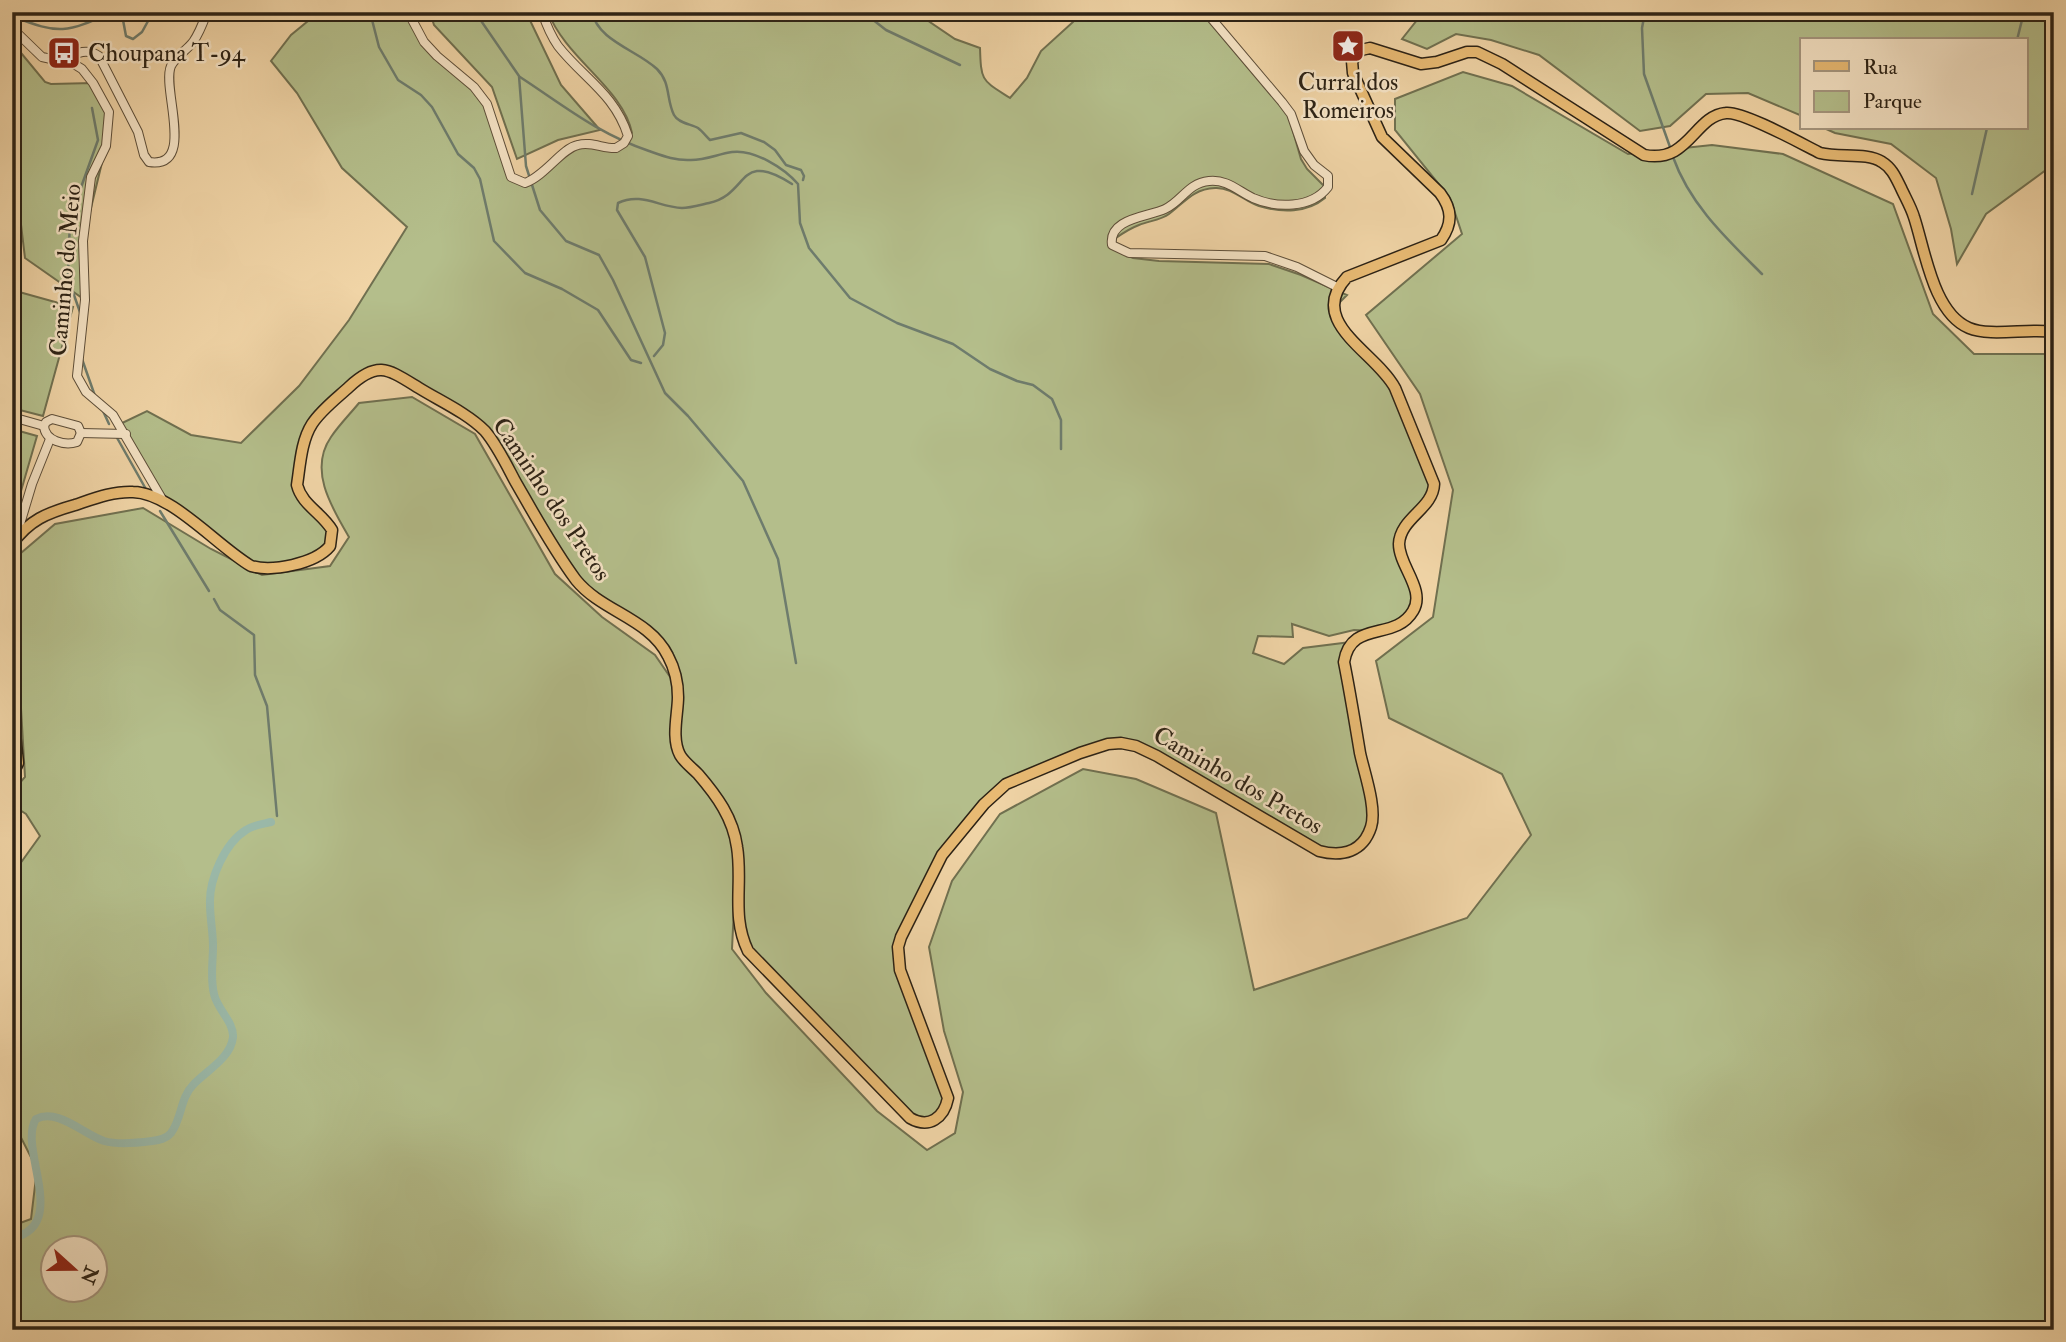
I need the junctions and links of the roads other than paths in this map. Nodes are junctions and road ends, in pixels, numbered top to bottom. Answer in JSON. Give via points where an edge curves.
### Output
{"nodes":[{"id":1,"x":408,"y":12,"type":"edge"},
{"id":2,"x":541,"y":12,"type":"edge"},
{"id":3,"x":1206,"y":12,"type":"edge"},
{"id":4,"x":206,"y":15,"type":"edge"},
{"id":5,"x":12,"y":28,"type":"edge"},
{"id":6,"x":62,"y":60,"type":"junction"},
{"id":7,"x":1338,"y":287,"type":"junction"},
{"id":8,"x":2054,"y":332,"type":"edge"},
{"id":9,"x":12,"y":417,"type":"edge"},
{"id":10,"x":44,"y":426,"type":"junction"},
{"id":11,"x":81,"y":433,"type":"junction"},
{"id":12,"x":126,"y":434,"type":"junction"},
{"id":13,"x":50,"y":439,"type":"junction"},
{"id":14,"x":162,"y":499,"type":"junction"},
{"id":15,"x":21,"y":531,"type":"junction"},
{"id":16,"x":12,"y":544,"type":"edge"},
{"id":17,"x":12,"y":705,"type":"edge"},
{"id":18,"x":12,"y":776,"type":"edge"}],
"edges":[{"from":1,"to":2,"type":"street","via":[[424,42],[487,104],[511,177],[525,183],[539,177],[575,145],[616,148],[627,133],[599,86],[556,44]]},
{"from":3,"to":7,"type":"street","via":[[1291,114],[1304,150],[1328,176],[1328,187],[1293,206],[1255,199],[1224,182],[1199,183],[1165,209],[1117,228],[1112,245],[1129,253],[1265,256]]},
{"from":4,"to":6,"type":"street","via":[[192,43],[171,66],[168,80],[175,146],[160,162],[149,162],[144,155],[138,132],[99,56],[84,51]]},
{"from":5,"to":6,"type":"street","name":"Caminho do Meio","via":[[39,55]]},
{"from":6,"to":12,"type":"street","name":"Caminho do Meio","via":[[82,69],[109,111],[106,146],[90,177],[77,376],[86,393],[113,415]]},
{"from":7,"to":8,"type":"main road","via":[[1359,271],[1441,240],[1451,214],[1440,193],[1382,137],[1352,68],[1355,55],[1370,48],[1429,64],[1477,52],[1644,155],[1671,154],[1710,120],[1734,113],[1820,153],[1877,159],[1886,164],[1903,192],[1935,287],[1960,323],[1977,331]]},
{"from":7,"to":14,"type":"main road","name":"Caminho dos Pretos","via":[[1336,319],[1389,376],[1434,488],[1399,540],[1417,596],[1413,611],[1405,621],[1356,638],[1346,651],[1371,806],[1371,827],[1365,840],[1342,855],[1319,851],[1157,756],[1121,743],[1096,747],[1006,784],[942,855],[898,947],[900,970],[948,1098],[941,1115],[930,1122],[910,1118],[748,951],[738,922],[738,849],[720,800],[680,755],[677,679],[666,652],[630,617],[606,607],[576,579],[498,449],[471,420],[387,371],[370,371],[360,377],[318,415],[303,448],[298,491],[332,530],[330,546],[317,557],[280,568],[251,566]]},
{"from":9,"to":10,"type":"street"},
{"from":10,"to":11,"type":"street","via":[[54,419],[74,424]]},
{"from":10,"to":13,"type":"street"},
{"from":11,"to":12,"type":"street"},
{"from":11,"to":13,"type":"street","via":[[75,443]]},
{"from":12,"to":14,"type":"street","name":"Caminho do Meio"},
{"from":13,"to":15,"type":"street","via":[[32,484]]},
{"from":14,"to":15,"type":"main road","name":"Caminho dos Pretos","via":[[133,492],[109,495],[41,515]]},
{"from":15,"to":16,"type":"main road","name":"Caminho dos Pretos"},
{"from":17,"to":18,"type":"main road","via":[[18,763]]}]}
